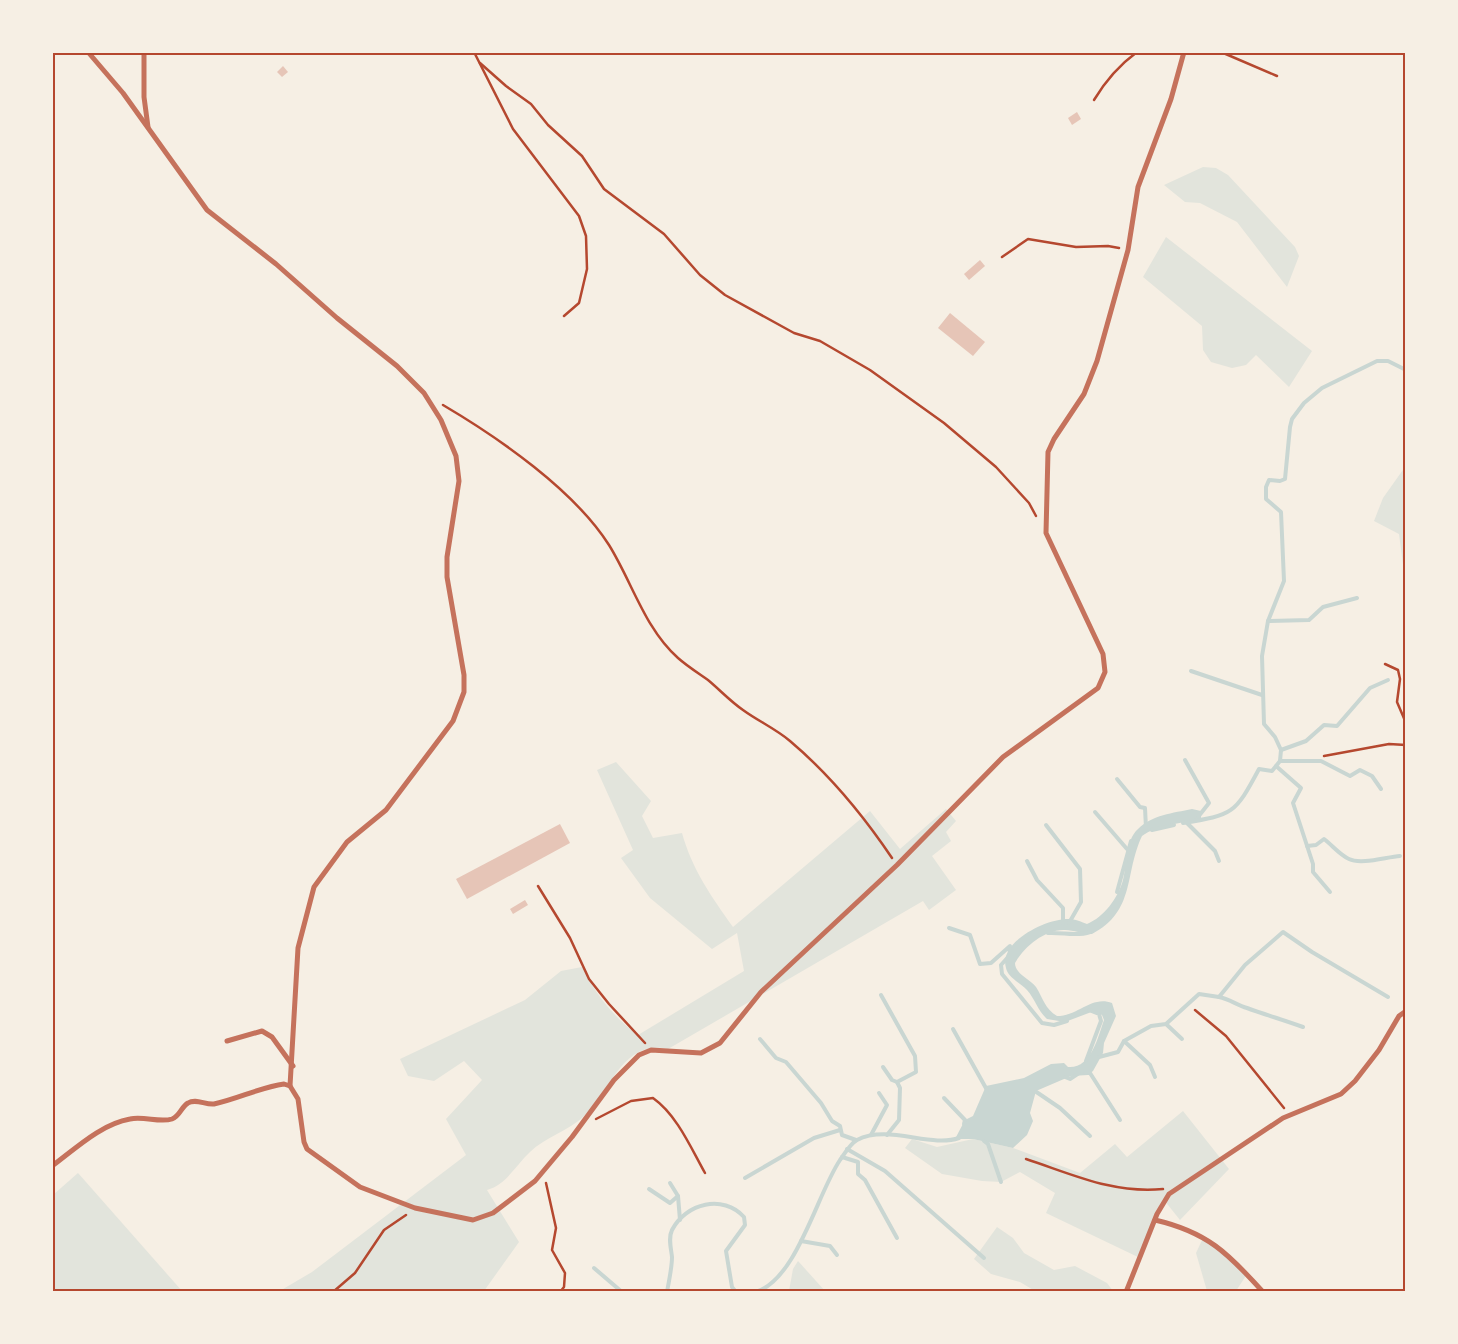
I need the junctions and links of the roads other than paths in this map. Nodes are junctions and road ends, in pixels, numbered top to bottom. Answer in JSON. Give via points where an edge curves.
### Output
{"nodes":[{"id":1,"x":88,"y":52,"type":"edge"},
{"id":2,"x":144,"y":52,"type":"edge"},
{"id":3,"x":1184,"y":52,"type":"edge"},
{"id":4,"x":148,"y":128,"type":"junction"},
{"id":5,"x":1406,"y":1011,"type":"edge"},
{"id":6,"x":227,"y":1041,"type":"dead end"},
{"id":7,"x":293,"y":1066,"type":"junction"},
{"id":8,"x":290,"y":1086,"type":"junction"},
{"id":9,"x":52,"y":1166,"type":"edge"},
{"id":10,"x":1155,"y":1220,"type":"junction"},
{"id":11,"x":1126,"y":1292,"type":"edge"},
{"id":12,"x":1263,"y":1292,"type":"edge"}],
"edges":[{"from":1,"to":4,"type":"street"},
{"from":2,"to":4,"type":"street"},
{"from":3,"to":8,"type":"street","via":[[1171,99],[1138,187],[1128,250],[1097,361],[1084,394],[1048,452],[1046,533],[1103,654],[1105,672],[1102,681],[1090,694],[1003,757],[896,865],[761,992],[720,1043],[701,1053],[651,1050],[638,1054],[535,1181],[504,1207],[481,1218],[465,1219],[415,1208],[360,1187],[311,1153],[304,1142],[298,1099]]},
{"from":4,"to":7,"type":"street","via":[[207,210],[411,379],[441,420],[456,456],[459,481],[447,577],[464,676],[462,700],[453,721],[396,797],[380,816],[347,842],[314,887],[298,948]]},
{"from":5,"to":10,"type":"street","via":[[1399,1016],[1355,1082],[1340,1094],[1289,1115],[1176,1188],[1169,1194]]},
{"from":6,"to":7,"type":"street","via":[[262,1031],[272,1037]]},
{"from":7,"to":8,"type":"street"},
{"from":8,"to":9,"type":"street","via":[[280,1084],[210,1104],[189,1102],[170,1120],[124,1120],[94,1135]]},
{"from":10,"to":11,"type":"street"},
{"from":10,"to":12,"type":"street","via":[[1204,1236],[1232,1257]]}]}
